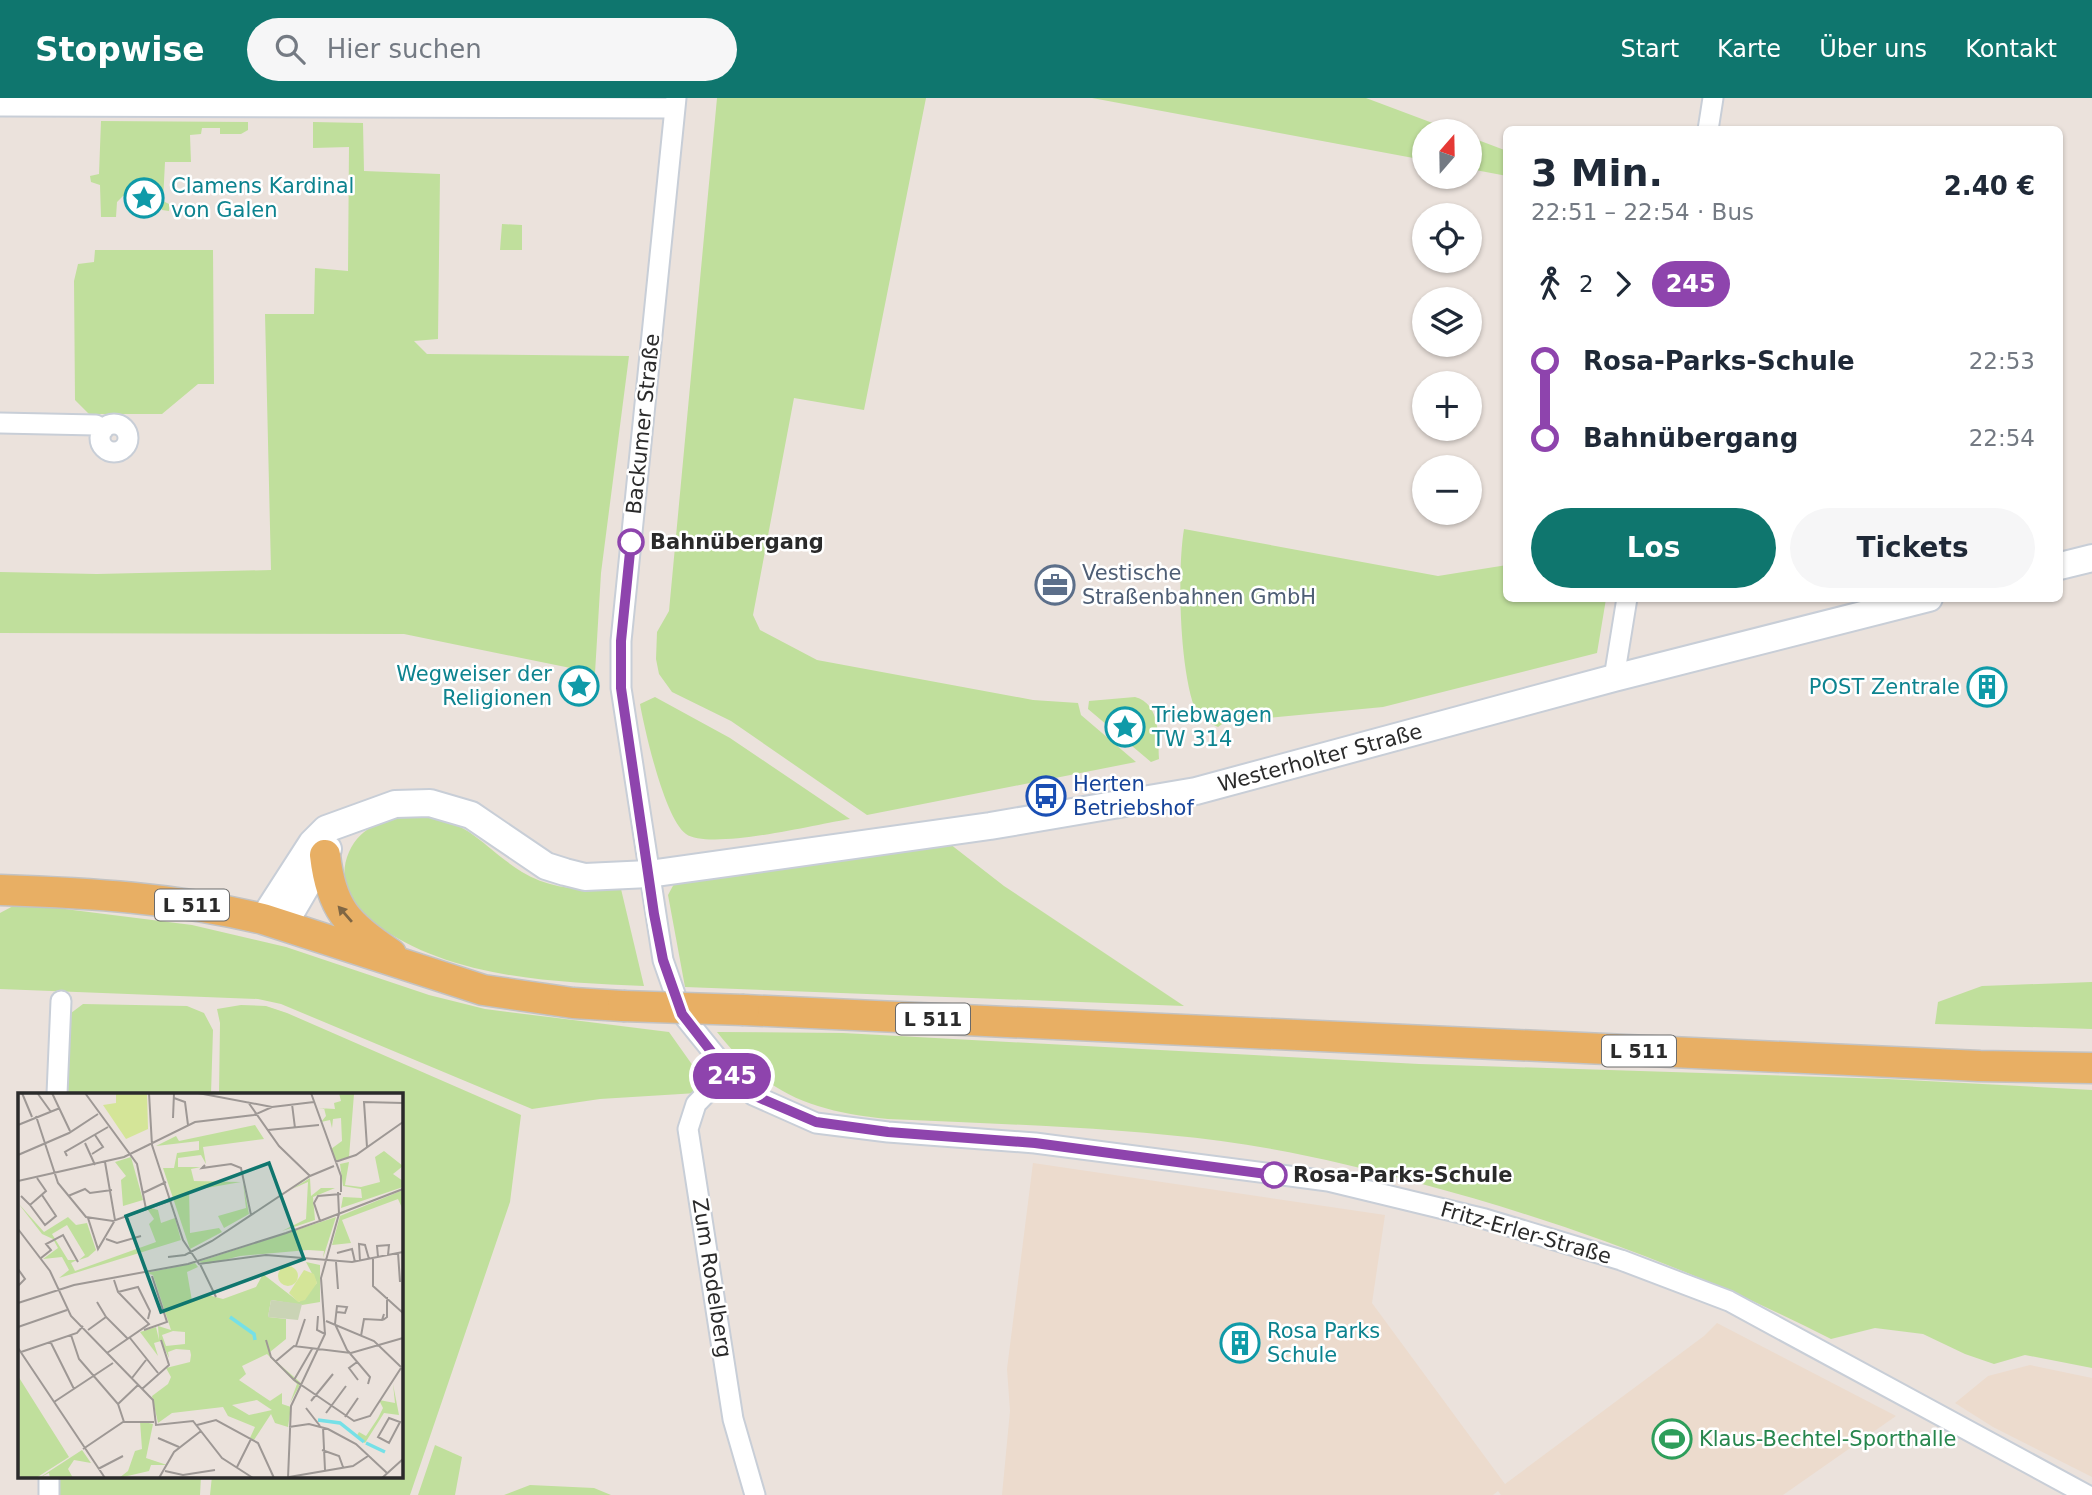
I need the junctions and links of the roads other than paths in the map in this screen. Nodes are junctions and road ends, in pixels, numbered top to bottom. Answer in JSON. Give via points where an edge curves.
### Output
{"nodes":[{"id":1,"x":1713,"y":98,"type":"edge"},
{"id":2,"x":289,"y":102,"type":"edge"},
{"id":3,"x":675,"y":103,"type":"edge"},
{"id":4,"x":0,"y":106,"type":"edge"},
{"id":5,"x":1709,"y":126,"type":"edge"},
{"id":6,"x":0,"y":423,"type":"edge"},
{"id":7,"x":103,"y":430,"type":"dead end"},
{"id":8,"x":2092,"y":558,"type":"edge"},
{"id":9,"x":2063,"y":565,"type":"edge"},
{"id":10,"x":1627,"y":602,"type":"edge"},
{"id":11,"x":1913,"y":602,"type":"edge"},
{"id":12,"x":1614,"y":678,"type":"junction"},
{"id":13,"x":345,"y":821,"type":"junction"},
{"id":14,"x":325,"y":855,"type":"junction"},
{"id":15,"x":649,"y":874,"type":"junction"},
{"id":16,"x":0,"y":890,"type":"edge"},
{"id":17,"x":273,"y":922,"type":"junction"},
{"id":18,"x":417,"y":971,"type":"junction"},
{"id":19,"x":61,"y":1001,"type":"dead end"},
{"id":20,"x":2092,"y":1068,"type":"edge"},
{"id":21,"x":727,"y":1072,"type":"junction"},
{"id":22,"x":57,"y":1093,"type":"edge"},
{"id":23,"x":755,"y":1495,"type":"edge"},
{"id":24,"x":2087,"y":1495,"type":"edge"}],
"edges":[{"from":1,"to":5,"type":"street"},
{"from":2,"to":3,"type":"street"},
{"from":2,"to":4,"type":"street"},
{"from":3,"to":15,"type":"street","name":"Backumer Straße","via":[[621,641],[621,688]]},
{"from":6,"to":7,"type":"street","via":[[96,425]]},
{"from":8,"to":9,"type":"street"},
{"from":10,"to":12,"type":"street"},
{"from":11,"to":12,"type":"street","name":"Westerholter Straße"},
{"from":12,"to":15,"type":"street","name":"Westerholter Straße","via":[[1196,791],[990,826]]},
{"from":13,"to":14,"type":"street"},
{"from":13,"to":15,"type":"street","name":"Westerholter Straße","via":[[395,804],[430,803],[471,815],[546,866],[586,877]]},
{"from":13,"to":17,"type":"street","name":"Westerholter Straße","via":[[312,843]]},
{"from":14,"to":17,"type":"street"},
{"from":18,"to":14,"type":"main road","one_way":true,"via":[[370,941],[335,903]]},
{"from":15,"to":21,"type":"street","name":"Fritz-Erler-Straße","via":[[663,960],[682,1014]]},
{"from":16,"to":17,"type":"main road","number":"L 511","via":[[119,894]]},
{"from":17,"to":18,"type":"main road","number":"L 511"},
{"from":18,"to":20,"type":"main road","number":"L 511","bridge":true,"via":[[484,990],[623,1006]]},
{"from":19,"to":22,"type":"street"},
{"from":21,"to":23,"type":"street","name":"Zum Rodelberg","via":[[696,1104],[688,1129],[733,1419]]},
{"from":21,"to":24,"type":"street","name":"Fritz-Erler-Straße","via":[[753,1095],[816,1122],[1035,1143],[1328,1181],[1485,1219],[1621,1260],[1748,1310]]}]}
